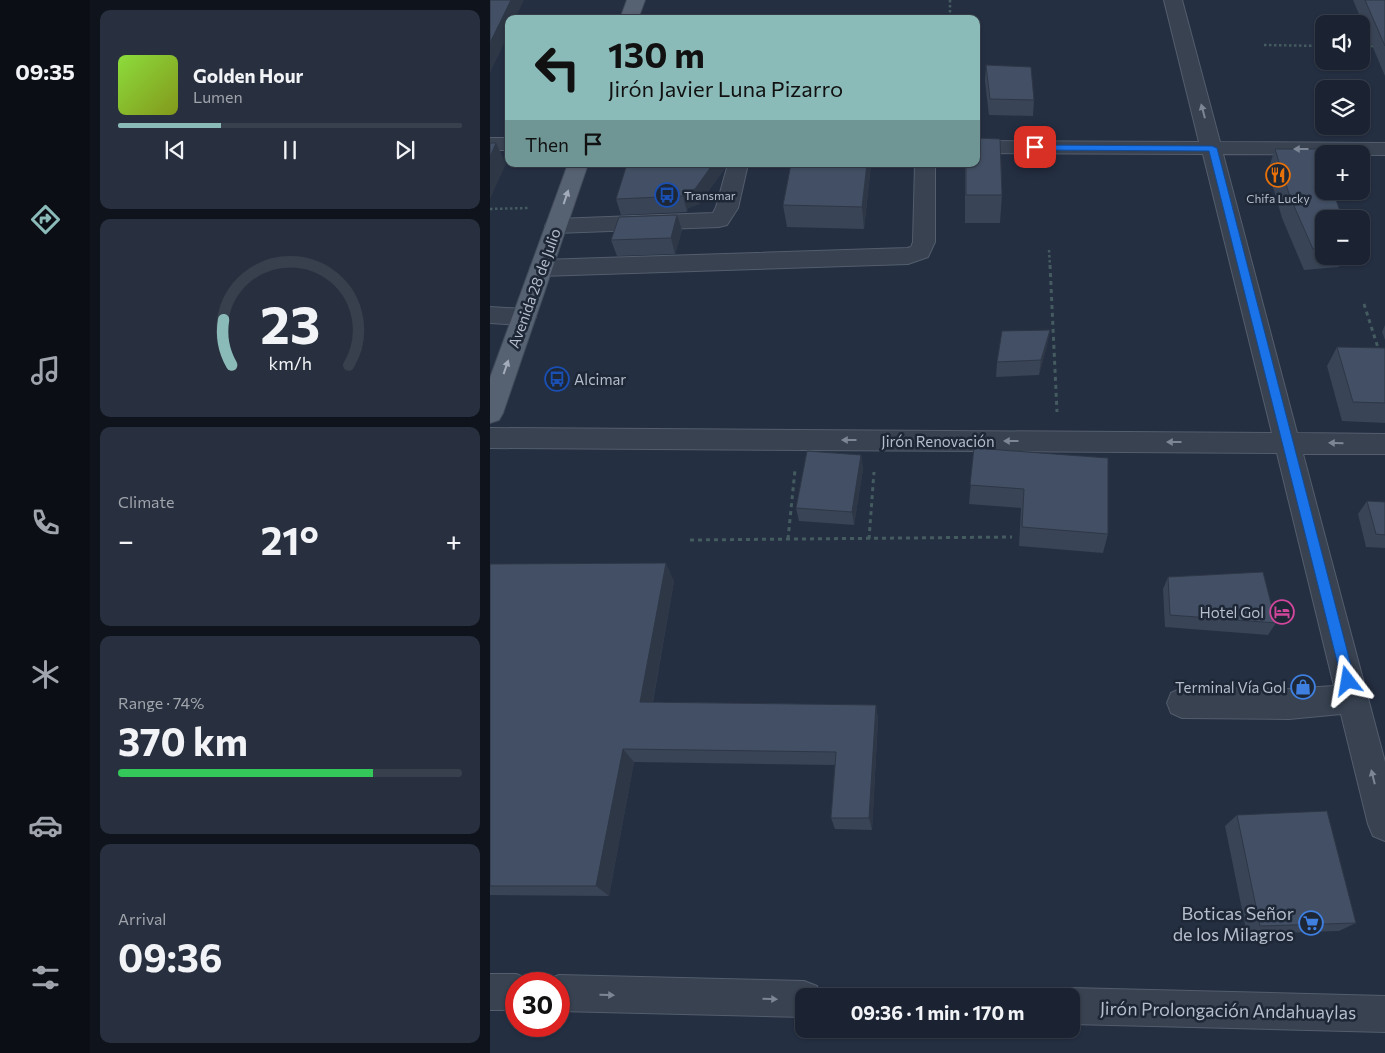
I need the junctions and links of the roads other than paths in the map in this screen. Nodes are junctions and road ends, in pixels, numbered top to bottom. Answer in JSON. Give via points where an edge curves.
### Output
{"nodes":[{"id":1,"x":636,"y":0,"type":"edge"},
{"id":2,"x":1174,"y":0,"type":"edge"},
{"id":3,"x":630,"y":15,"type":"edge"},
{"id":4,"x":490,"y":144,"type":"edge"},
{"id":5,"x":505,"y":144,"type":"edge"},
{"id":6,"x":980,"y":147,"type":"edge"},
{"id":7,"x":1212,"y":148,"type":"junction"},
{"id":8,"x":1385,"y":149,"type":"edge"},
{"id":9,"x":577,"y":167,"type":"edge"},
{"id":10,"x":737,"y":167,"type":"edge"},
{"id":11,"x":925,"y":167,"type":"edge"},
{"id":12,"x":559,"y":217,"type":"junction"},
{"id":13,"x":542,"y":268,"type":"junction"},
{"id":14,"x":490,"y":315,"type":"edge"},
{"id":15,"x":524,"y":317,"type":"junction"},
{"id":16,"x":490,"y":413,"type":"edge"},
{"id":17,"x":490,"y":438,"type":"edge"},
{"id":18,"x":1287,"y":443,"type":"junction"},
{"id":19,"x":1385,"y":444,"type":"edge"},
{"id":20,"x":1353,"y":699,"type":"junction"},
{"id":21,"x":1182,"y":703,"type":"dead end"},
{"id":22,"x":1385,"y":824,"type":"edge"},
{"id":23,"x":490,"y":992,"type":"edge"},
{"id":24,"x":505,"y":992,"type":"edge"},
{"id":25,"x":570,"y":993,"type":"edge"},
{"id":26,"x":795,"y":999,"type":"edge"},
{"id":27,"x":1080,"y":1006,"type":"edge"},
{"id":28,"x":1385,"y":1014,"type":"edge"}],
"edges":[{"from":1,"to":3,"type":"main road"},
{"from":7,"to":2,"type":"street","one_way":true},
{"from":4,"to":5,"type":"street"},
{"from":6,"to":7,"type":"street"},
{"from":8,"to":7,"type":"street","one_way":true},
{"from":7,"to":18,"type":"street"},
{"from":12,"to":9,"type":"main road","name":"Avenida 28 de Julio","one_way":true},
{"from":10,"to":12,"type":"street","via":[[727,208],[719,220]]},
{"from":11,"to":13,"type":"street","via":[[924,242],[920,252],[908,256]]},
{"from":12,"to":13,"type":"main road","name":"Avenida 28 de Julio"},
{"from":13,"to":15,"type":"main road","name":"Avenida 28 de Julio"},
{"from":14,"to":15,"type":"street"},
{"from":16,"to":15,"type":"main road","name":"Avenida 28 de Julio","one_way":true},
{"from":18,"to":17,"type":"street","name":"Jirón Renovación","one_way":true},
{"from":19,"to":18,"type":"street","name":"Jirón Renovación","one_way":true},
{"from":18,"to":20,"type":"street"},
{"from":20,"to":21,"type":"street","via":[[1289,704]]},
{"from":22,"to":20,"type":"street","one_way":true},
{"from":23,"to":24,"type":"street"},
{"from":25,"to":26,"type":"street","one_way":true},
{"from":27,"to":28,"type":"street","name":"Jirón Prolongación Andahuaylas"}]}
